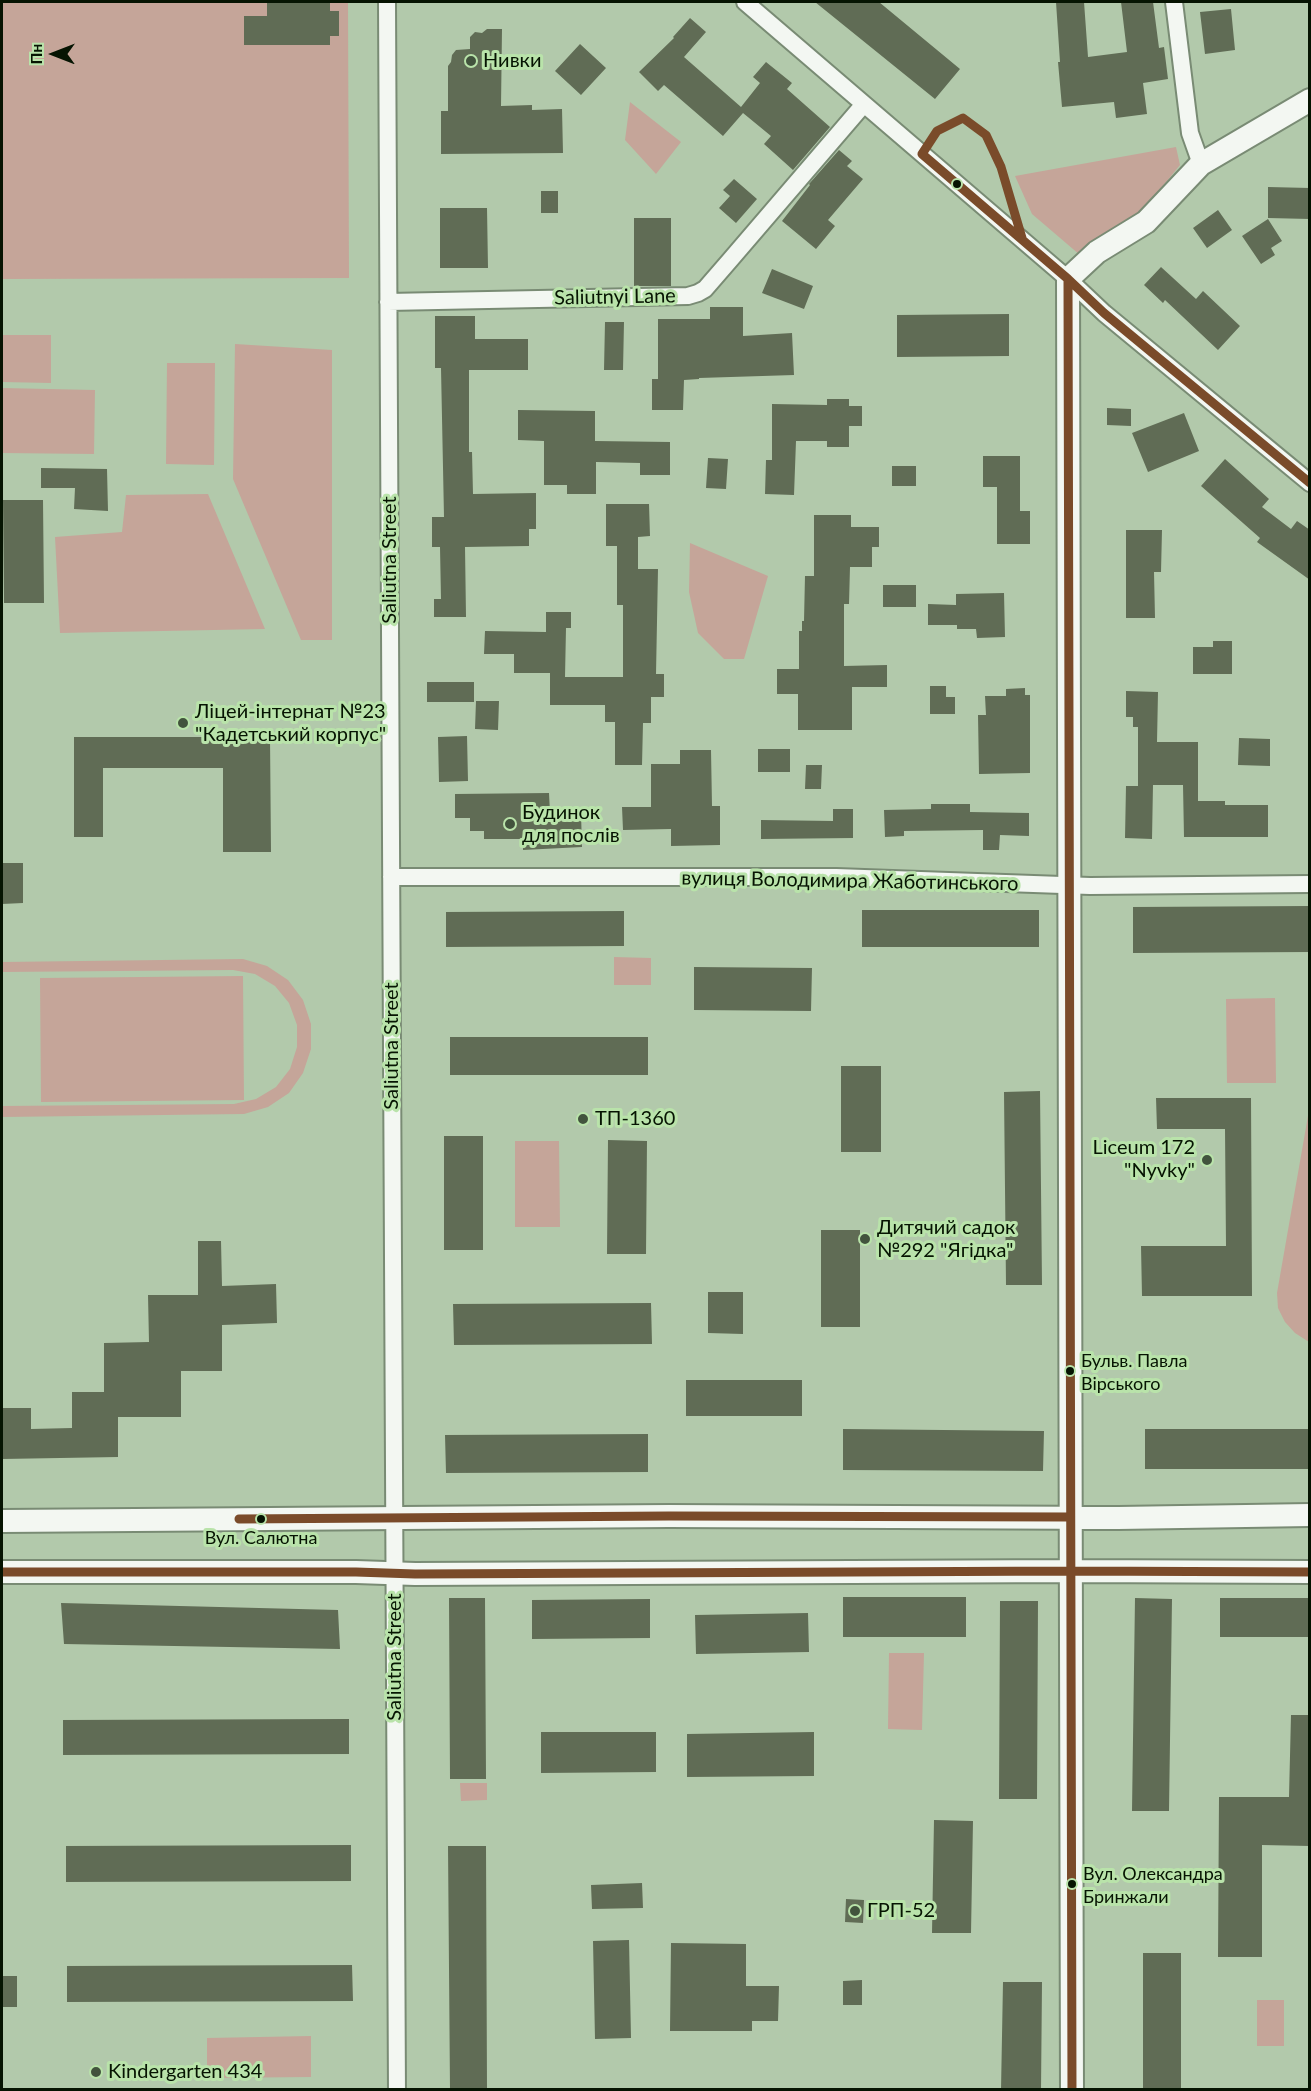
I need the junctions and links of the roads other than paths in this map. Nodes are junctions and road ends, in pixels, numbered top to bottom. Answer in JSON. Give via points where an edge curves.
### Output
{"nodes":[{"id":1,"x":387,"y":2,"type":"edge"},
{"id":2,"x":745,"y":2,"type":"edge"},
{"id":3,"x":1174,"y":2,"type":"edge"},
{"id":4,"x":1310,"y":100,"type":"edge"},
{"id":5,"x":864,"y":104,"type":"junction"},
{"id":6,"x":1202,"y":164,"type":"junction"},
{"id":7,"x":1068,"y":279,"type":"junction"},
{"id":8,"x":388,"y":302,"type":"junction"},
{"id":9,"x":1310,"y":483,"type":"edge"},
{"id":10,"x":391,"y":877,"type":"junction"},
{"id":11,"x":1310,"y":884,"type":"edge"},
{"id":12,"x":1068,"y":885,"type":"junction"},
{"id":13,"x":1310,"y":1515,"type":"edge"},
{"id":14,"x":394,"y":1517,"type":"junction"},
{"id":15,"x":1070,"y":1517,"type":"junction"},
{"id":16,"x":2,"y":1521,"type":"edge"},
{"id":17,"x":1070,"y":1571,"type":"junction"},
{"id":18,"x":2,"y":1572,"type":"edge"},
{"id":19,"x":1310,"y":1572,"type":"edge"},
{"id":20,"x":394,"y":1573,"type":"junction"},
{"id":21,"x":397,"y":2090,"type":"edge"},
{"id":22,"x":1072,"y":2090,"type":"edge"}],
"edges":[{"from":1,"to":8,"type":"street","name":"Saliutna Street"},
{"from":2,"to":5,"type":"street"},
{"from":3,"to":6,"type":"street","via":[[1190,132]]},
{"from":4,"to":6,"type":"street"},
{"from":5,"to":7,"type":"street"},
{"from":5,"to":8,"type":"street","name":"Saliutnyi Lane","via":[[698,293]]},
{"from":6,"to":7,"type":"street","via":[[1146,222],[1097,252]]},
{"from":7,"to":9,"type":"street"},
{"from":7,"to":12,"type":"street"},
{"from":8,"to":10,"type":"street","name":"Saliutna Street"},
{"from":10,"to":12,"type":"street","name":"вулиця Володимира Жаботинського","via":[[836,877]]},
{"from":10,"to":14,"type":"street","name":"Saliutna Street"},
{"from":11,"to":12,"type":"street","name":"вулиця Володимира Жаботинського"},
{"from":12,"to":15,"type":"street"},
{"from":13,"to":15,"type":"street"},
{"from":14,"to":15,"type":"street"},
{"from":14,"to":16,"type":"street"},
{"from":14,"to":20,"type":"street","name":"Saliutna Street"},
{"from":15,"to":17,"type":"street"},
{"from":17,"to":19,"type":"street"},
{"from":17,"to":20,"type":"street"},
{"from":17,"to":22,"type":"street"},
{"from":18,"to":20,"type":"street"},
{"from":20,"to":21,"type":"street","name":"Saliutna Street"}]}
